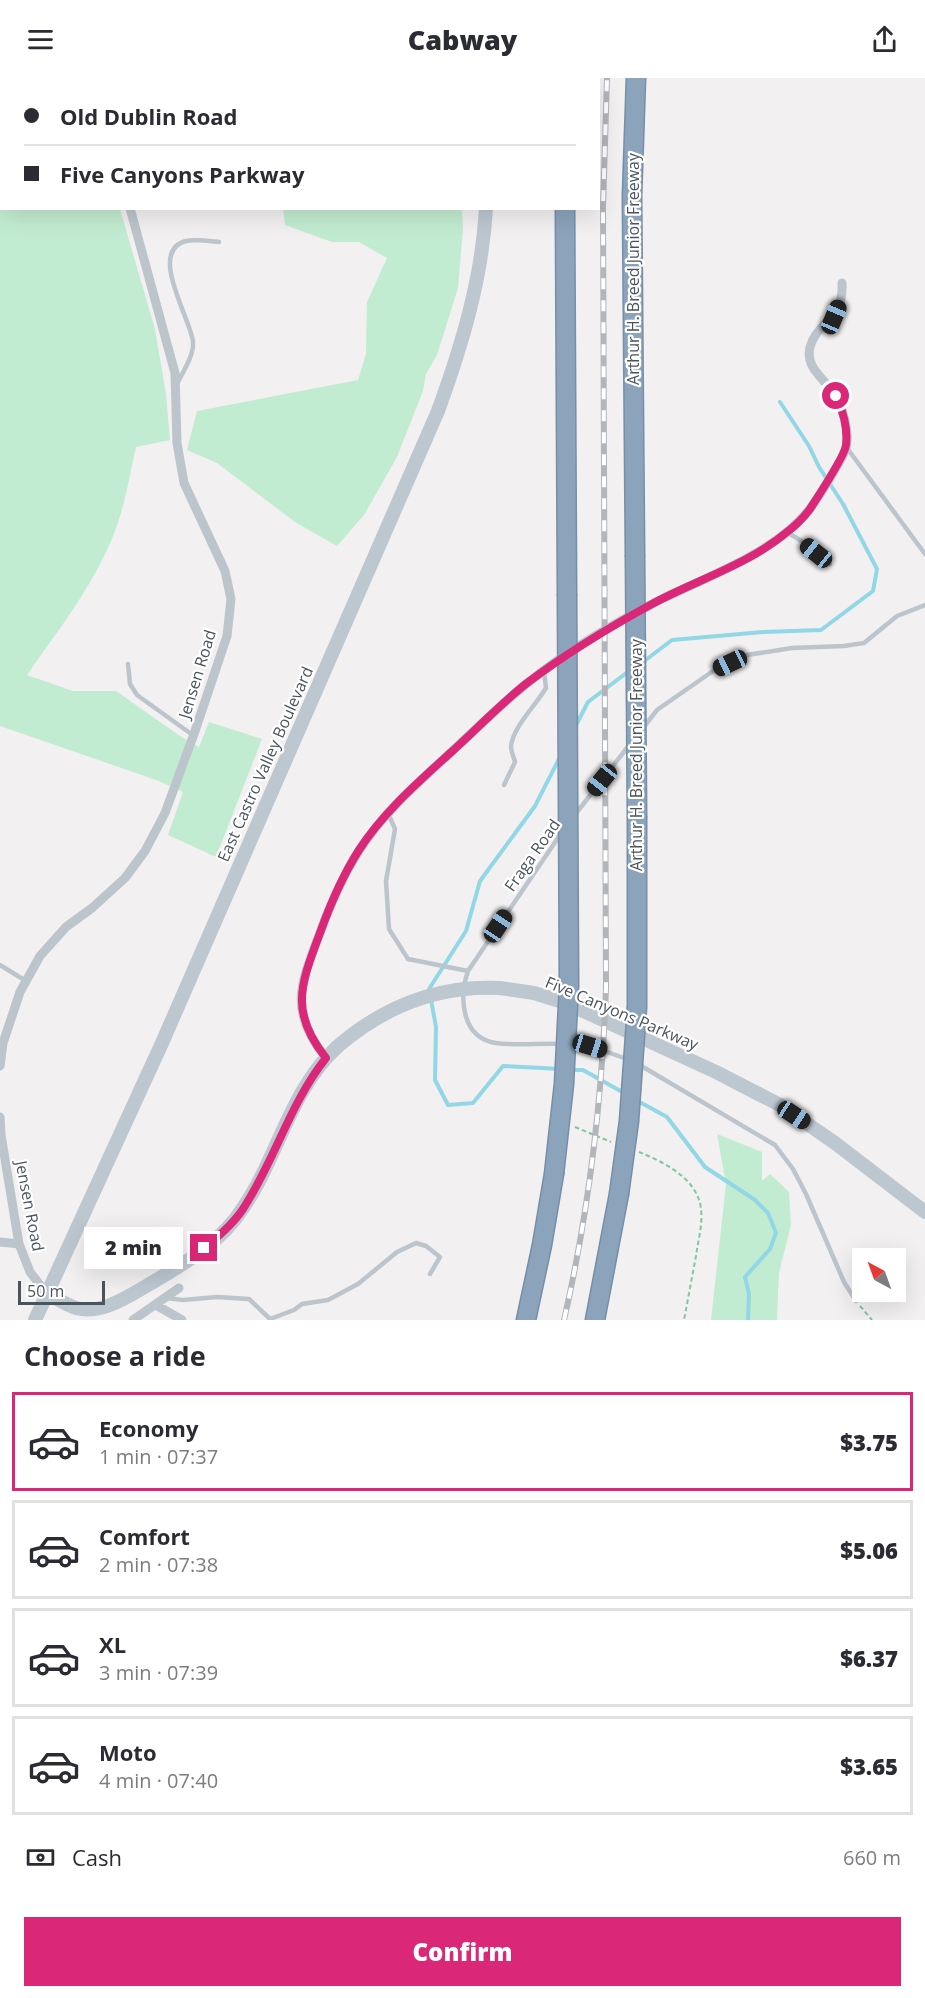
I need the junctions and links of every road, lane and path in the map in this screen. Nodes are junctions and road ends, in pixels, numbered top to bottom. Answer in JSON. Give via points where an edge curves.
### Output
{"nodes":[{"id":1,"x":636,"y":78,"type":"edge"},
{"id":2,"x":131,"y":210,"type":"edge"},
{"id":3,"x":486,"y":210,"type":"edge"},
{"id":4,"x":565,"y":210,"type":"edge"},
{"id":5,"x":219,"y":242,"type":"dead end"},
{"id":6,"x":842,"y":283,"type":"dead end"},
{"id":7,"x":176,"y":387,"type":"junction"},
{"id":8,"x":846,"y":447,"type":"junction"},
{"id":9,"x":787,"y":532,"type":"junction"},
{"id":10,"x":925,"y":554,"type":"edge"},
{"id":11,"x":830,"y":564,"type":"dead end"},
{"id":12,"x":925,"y":605,"type":"edge"},
{"id":13,"x":128,"y":664,"type":"dead end"},
{"id":14,"x":544,"y":672,"type":"junction"},
{"id":15,"x":194,"y":736,"type":"junction"},
{"id":16,"x":504,"y":785,"type":"dead end"},
{"id":17,"x":388,"y":813,"type":"junction"},
{"id":18,"x":0,"y":964,"type":"edge"},
{"id":19,"x":468,"y":971,"type":"junction"},
{"id":20,"x":26,"y":981,"type":"junction"},
{"id":21,"x":326,"y":1058,"type":"junction"},
{"id":22,"x":0,"y":1066,"type":"edge"},
{"id":23,"x":0,"y":1117,"type":"edge"},
{"id":24,"x":572,"y":1125,"type":"dead end"},
{"id":25,"x":610,"y":1142,"type":"dead end"},
{"id":26,"x":2,"y":1148,"type":"edge"},
{"id":27,"x":632,"y":1150,"type":"dead end"},
{"id":28,"x":4,"y":1177,"type":"edge"},
{"id":29,"x":925,"y":1212,"type":"edge"},
{"id":30,"x":0,"y":1242,"type":"edge"},
{"id":31,"x":19,"y":1244,"type":"junction"},
{"id":32,"x":430,"y":1274,"type":"dead end"},
{"id":33,"x":179,"y":1288,"type":"dead end"},
{"id":34,"x":47,"y":1294,"type":"junction"},
{"id":35,"x":852,"y":1295,"type":"edge"},
{"id":36,"x":166,"y":1298,"type":"junction"},
{"id":37,"x":857,"y":1302,"type":"edge"},
{"id":38,"x":156,"y":1305,"type":"junction"},
{"id":39,"x":35,"y":1320,"type":"edge"},
{"id":40,"x":133,"y":1320,"type":"edge"},
{"id":41,"x":182,"y":1320,"type":"edge"},
{"id":42,"x":526,"y":1320,"type":"edge"},
{"id":43,"x":595,"y":1320,"type":"edge"},
{"id":44,"x":684,"y":1320,"type":"edge"},
{"id":45,"x":872,"y":1320,"type":"edge"}],
"edges":[{"from":1,"to":43,"type":"highway","name":"Arthur H. Breed Junior Freeway","bridge":true,"via":[[632,170],[636,1007],[619,1194]]},
{"from":2,"to":7,"type":"street","name":"Jensen Road"},
{"from":3,"to":34,"type":"main road","name":"East Castro Valley Boulevard","via":[[468,322],[438,411],[162,1043]]},
{"from":4,"to":42,"type":"highway","bridge":true,"via":[[569,985],[554,1174]]},
{"from":5,"to":7,"type":"lane","via":[[186,241],[171,254],[171,280],[190,326],[193,345]]},
{"from":6,"to":8,"type":"street","via":[[843,296],[834,317],[816,335],[810,360],[841,406]]},
{"from":7,"to":15,"type":"street","name":"Jensen Road","via":[[177,444],[184,483],[225,571],[231,599],[227,636]]},
{"from":8,"to":9,"type":"street","via":[[808,511]]},
{"from":8,"to":10,"type":"lane"},
{"from":9,"to":11,"type":"lane"},
{"from":9,"to":14,"type":"street","via":[[761,550],[590,639]]},
{"from":12,"to":19,"type":"lane","name":"Fraga Road","via":[[897,616],[864,643],[747,655],[712,671],[657,710],[548,852]]},
{"from":13,"to":15,"type":"lane","via":[[130,684],[137,695]]},
{"from":14,"to":16,"type":"lane","via":[[546,688],[519,723],[511,748],[516,762]]},
{"from":14,"to":17,"type":"street","via":[[525,684]]},
{"from":15,"to":20,"type":"street","name":"Jensen Road","via":[[165,813],[145,851],[125,878],[66,927],[40,956]]},
{"from":17,"to":19,"type":"lane","via":[[395,828],[387,881],[389,929],[408,959]]},
{"from":17,"to":21,"type":"street","via":[[344,877],[302,986],[301,1003],[308,1033]]},
{"from":18,"to":20,"type":"lane"},
{"from":19,"to":35,"type":"lane","name":"Fraga Road","via":[[464,1014],[470,1026],[486,1040],[502,1044],[590,1046],[619,1054],[775,1145],[806,1194]]},
{"from":20,"to":22,"type":"street","name":"Jensen Road","via":[[3,1043]]},
{"from":21,"to":29,"type":"main road","name":"Five Canyons Parkway","bridge":true,"via":[[371,1021],[412,1001],[453,990],[500,988],[534,993],[566,1003],[750,1089],[809,1125]]},
{"from":21,"to":34,"type":"main road","name":"Five Canyons Parkway","via":[[299,1098],[261,1179],[242,1210],[219,1236],[189,1261],[117,1303],[87,1310]]},
{"from":23,"to":26,"type":"street","name":"Jensen Road"},
{"from":24,"to":25,"type":"path"},
{"from":26,"to":28,"type":"street","name":"Jensen Road"},
{"from":27,"to":44,"type":"path","via":[[670,1166],[684,1177],[701,1208]]},
{"from":28,"to":31,"type":"street","name":"Jensen Road"},
{"from":30,"to":31,"type":"street"},
{"from":31,"to":34,"type":"street","name":"Jensen Road","via":[[30,1272]]},
{"from":32,"to":36,"type":"lane","via":[[440,1257],[416,1243],[328,1300],[302,1304],[270,1319],[249,1299]]},
{"from":33,"to":36,"type":"street"},
{"from":34,"to":39,"type":"main road","name":"East Castro Valley Boulevard"},
{"from":36,"to":38,"type":"street"},
{"from":37,"to":45,"type":"path"},
{"from":38,"to":40,"type":"street"},
{"from":38,"to":41,"type":"street"}]}
